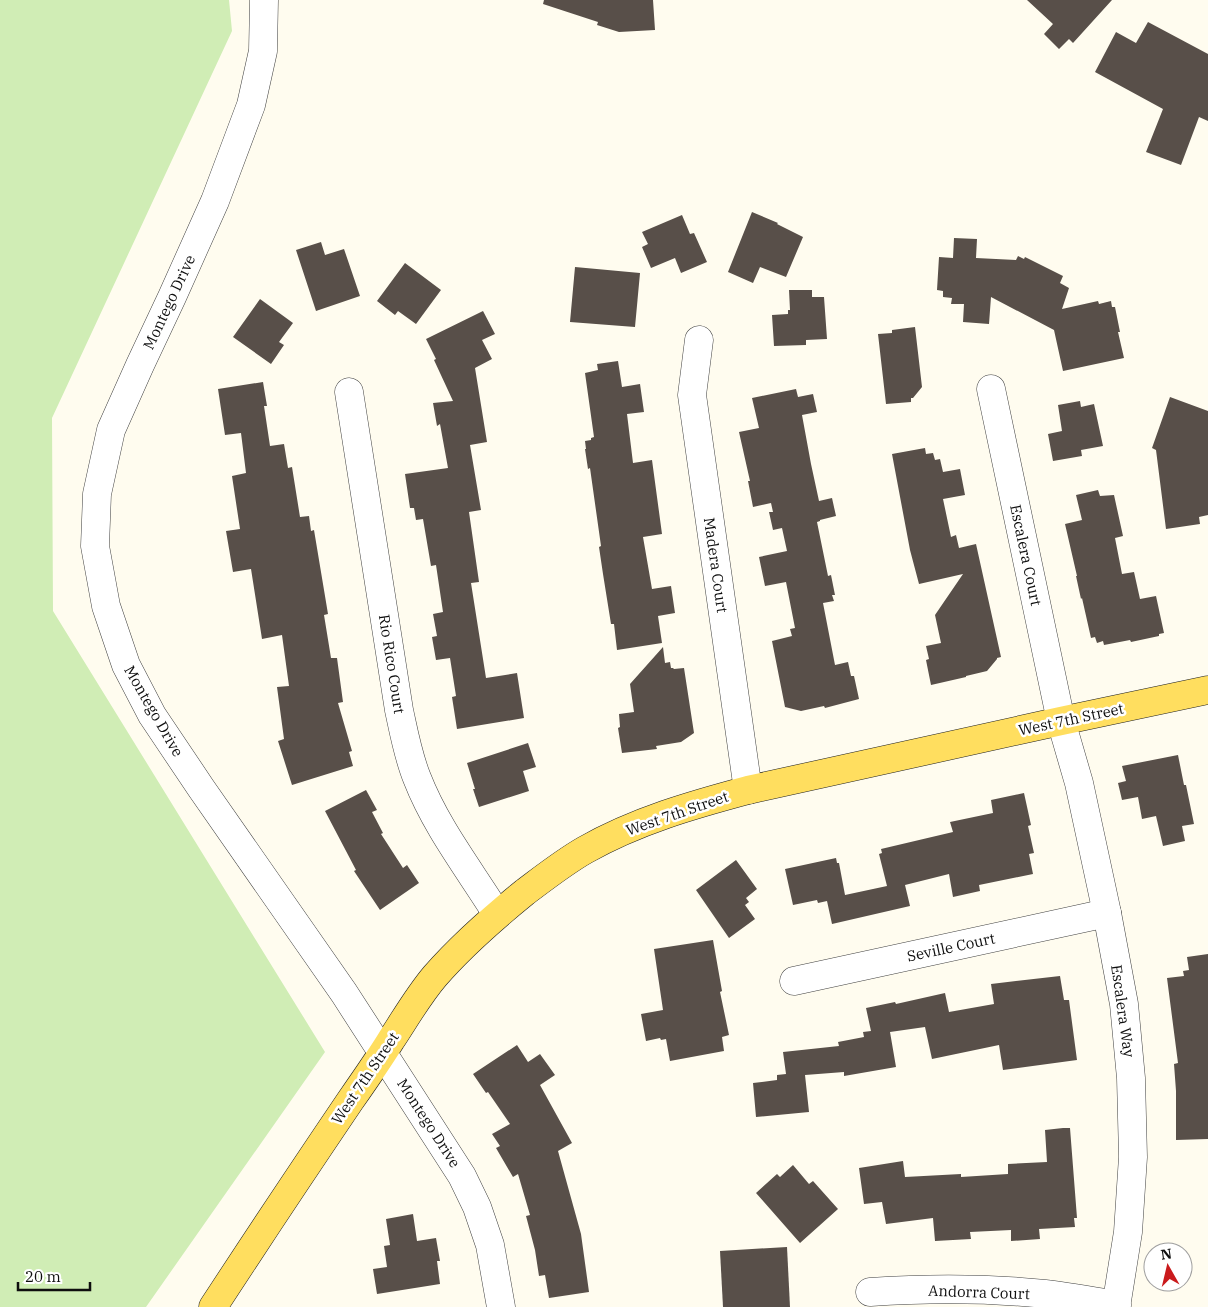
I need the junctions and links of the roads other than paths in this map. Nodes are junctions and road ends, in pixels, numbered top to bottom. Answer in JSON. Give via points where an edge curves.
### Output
{"nodes":[{"id":1,"x":264,"y":0,"type":"edge"},
{"id":2,"x":699,"y":340,"type":"dead end"},
{"id":3,"x":991,"y":389,"type":"dead end"},
{"id":4,"x":349,"y":392,"type":"dead end"},
{"id":5,"x":1208,"y":690,"type":"edge"},
{"id":6,"x":1061,"y":721,"type":"junction"},
{"id":7,"x":748,"y":790,"type":"junction"},
{"id":8,"x":1107,"y":913,"type":"junction"},
{"id":9,"x":497,"y":914,"type":"junction"},
{"id":10,"x":794,"y":981,"type":"dead end"},
{"id":11,"x":383,"y":1052,"type":"junction"},
{"id":12,"x":870,"y":1292,"type":"dead end"},
{"id":13,"x":1117,"y":1306,"type":"edge"},
{"id":14,"x":213,"y":1307,"type":"edge"},
{"id":15,"x":501,"y":1307,"type":"edge"}],
"edges":[{"from":1,"to":11,"type":"street","name":"Montego Drive","via":[[263,51],[251,105],[214,201],[111,430],[97,494],[95,546],[106,606],[126,665],[152,714]]},
{"from":2,"to":7,"type":"street","name":"Madera Court","via":[[692,395]]},
{"from":3,"to":6,"type":"street","name":"Escalera Court"},
{"from":4,"to":9,"type":"street","name":"Rio Rico Court","via":[[406,744],[431,809]]},
{"from":5,"to":6,"type":"main road","name":"West 7th Street"},
{"from":6,"to":7,"type":"main road","name":"West 7th Street"},
{"from":6,"to":8,"type":"street","name":"Escalera Way","via":[[1079,783]]},
{"from":7,"to":9,"type":"main road","name":"West 7th Street","via":[[660,816],[622,831],[555,869]]},
{"from":8,"to":10,"type":"street","name":"Seville Court"},
{"from":8,"to":13,"type":"street","name":"Escalera Way","via":[[1124,1004],[1132,1088],[1133,1157],[1128,1232]]},
{"from":9,"to":11,"type":"main road","name":"West 7th Street","via":[[434,978]]},
{"from":11,"to":14,"type":"main road","name":"West 7th Street"},
{"from":11,"to":15,"type":"street","name":"Montego Drive","via":[[462,1176],[477,1207],[490,1245]]},
{"from":12,"to":13,"type":"street","name":"Andorra Court","via":[[973,1289],[1045,1294]]}]}
